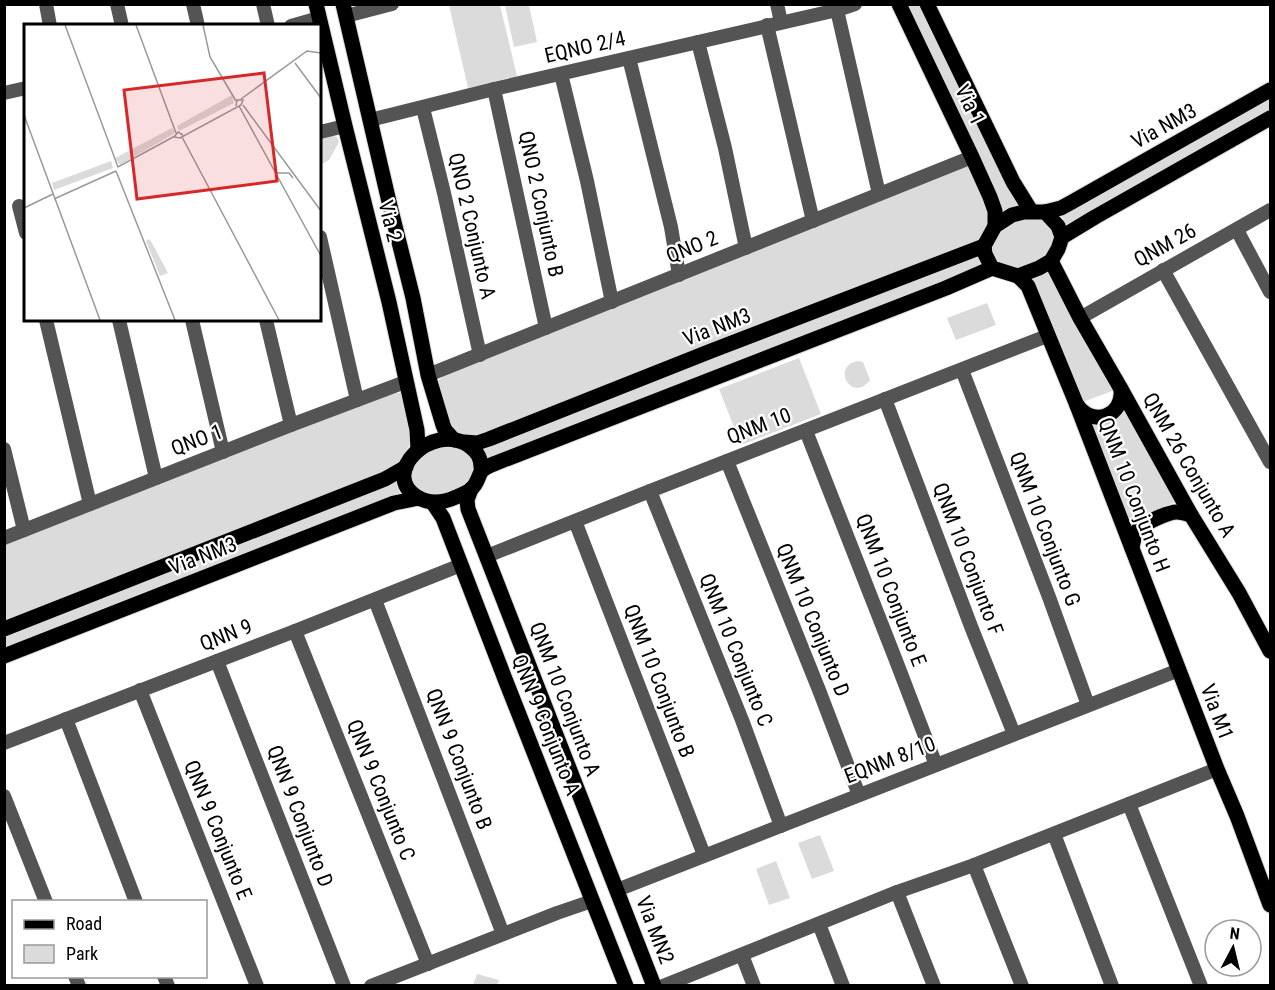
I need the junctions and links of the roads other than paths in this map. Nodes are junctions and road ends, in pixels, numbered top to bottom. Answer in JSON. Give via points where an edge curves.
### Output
{"nodes":[{"id":1,"x":46,"y":4,"type":"edge"},
{"id":2,"x":117,"y":4,"type":"edge"},
{"id":3,"x":193,"y":4,"type":"edge"},
{"id":4,"x":263,"y":4,"type":"edge"},
{"id":5,"x":392,"y":4,"type":"edge"},
{"id":6,"x":777,"y":4,"type":"edge"},
{"id":7,"x":855,"y":4,"type":"edge"},
{"id":8,"x":899,"y":4,"type":"edge"},
{"id":9,"x":927,"y":4,"type":"edge"},
{"id":10,"x":344,"y":10,"type":"edge"},
{"id":11,"x":837,"y":10,"type":"junction"},
{"id":12,"x":318,"y":11,"type":"edge"},
{"id":13,"x":51,"y":24,"type":"edge"},
{"id":14,"x":122,"y":24,"type":"edge"},
{"id":15,"x":198,"y":24,"type":"edge"},
{"id":16,"x":268,"y":24,"type":"edge"},
{"id":17,"x":295,"y":24,"type":"edge"},
{"id":18,"x":774,"y":24,"type":"junction"},
{"id":19,"x":698,"y":42,"type":"junction"},
{"id":20,"x":629,"y":58,"type":"junction"},
{"id":21,"x":561,"y":74,"type":"junction"},
{"id":22,"x":24,"y":88,"type":"edge"},
{"id":23,"x":494,"y":89,"type":"junction"},
{"id":24,"x":1270,"y":90,"type":"edge"},
{"id":25,"x":4,"y":93,"type":"edge"},
{"id":26,"x":423,"y":108,"type":"junction"},
{"id":27,"x":1270,"y":118,"type":"edge"},
{"id":28,"x":370,"y":120,"type":"junction"},
{"id":29,"x":345,"y":126,"type":"junction"},
{"id":30,"x":321,"y":132,"type":"edge"},
{"id":31,"x":972,"y":157,"type":"junction"},
{"id":32,"x":879,"y":194,"type":"junction"},
{"id":33,"x":22,"y":205,"type":"edge"},
{"id":34,"x":4,"y":208,"type":"edge"},
{"id":35,"x":1270,"y":210,"type":"edge"},
{"id":36,"x":1038,"y":212,"type":"junction"},
{"id":37,"x":813,"y":221,"type":"junction"},
{"id":38,"x":995,"y":226,"type":"junction"},
{"id":39,"x":1237,"y":230,"type":"junction"},
{"id":40,"x":1062,"y":237,"type":"junction"},
{"id":41,"x":321,"y":241,"type":"edge"},
{"id":42,"x":984,"y":246,"type":"junction"},
{"id":43,"x":746,"y":248,"type":"junction"},
{"id":44,"x":1052,"y":261,"type":"junction"},
{"id":45,"x":992,"y":268,"type":"junction"},
{"id":46,"x":1163,"y":270,"type":"junction"},
{"id":47,"x":679,"y":275,"type":"junction"},
{"id":48,"x":1018,"y":276,"type":"junction"},
{"id":49,"x":1270,"y":292,"type":"edge"},
{"id":50,"x":413,"y":298,"type":"junction"},
{"id":51,"x":389,"y":302,"type":"junction"},
{"id":52,"x":612,"y":302,"type":"junction"},
{"id":53,"x":1080,"y":318,"type":"junction"},
{"id":54,"x":46,"y":321,"type":"edge"},
{"id":55,"x":119,"y":321,"type":"edge"},
{"id":56,"x":192,"y":321,"type":"edge"},
{"id":57,"x":266,"y":321,"type":"edge"},
{"id":58,"x":419,"y":326,"type":"junction"},
{"id":59,"x":546,"y":328,"type":"junction"},
{"id":60,"x":395,"y":332,"type":"junction"},
{"id":61,"x":1047,"y":336,"type":"junction"},
{"id":62,"x":480,"y":355,"type":"junction"},
{"id":63,"x":962,"y":370,"type":"junction"},
{"id":64,"x":428,"y":375,"type":"junction"},
{"id":65,"x":405,"y":382,"type":"junction"},
{"id":66,"x":1121,"y":389,"type":"junction"},
{"id":67,"x":357,"y":399,"type":"junction"},
{"id":68,"x":885,"y":399,"type":"junction"},
{"id":69,"x":1076,"y":403,"type":"junction"},
{"id":70,"x":291,"y":425,"type":"junction"},
{"id":71,"x":806,"y":431,"type":"junction"},
{"id":72,"x":459,"y":441,"type":"junction"},
{"id":73,"x":4,"y":449,"type":"edge"},
{"id":74,"x":418,"y":449,"type":"junction"},
{"id":75,"x":223,"y":452,"type":"junction"},
{"id":76,"x":727,"y":461,"type":"junction"},
{"id":77,"x":1270,"y":462,"type":"edge"},
{"id":78,"x":406,"y":467,"type":"junction"},
{"id":79,"x":481,"y":472,"type":"junction"},
{"id":80,"x":156,"y":478,"type":"junction"},
{"id":81,"x":471,"y":489,"type":"junction"},
{"id":82,"x":650,"y":491,"type":"junction"},
{"id":83,"x":426,"y":500,"type":"junction"},
{"id":84,"x":90,"y":504,"type":"junction"},
{"id":85,"x":1191,"y":515,"type":"junction"},
{"id":86,"x":575,"y":521,"type":"junction"},
{"id":87,"x":24,"y":530,"type":"junction"},
{"id":88,"x":4,"y":538,"type":"edge"},
{"id":89,"x":1132,"y":548,"type":"junction"},
{"id":90,"x":487,"y":556,"type":"junction"},
{"id":91,"x":461,"y":565,"type":"junction"},
{"id":92,"x":375,"y":600,"type":"junction"},
{"id":93,"x":4,"y":628,"type":"edge"},
{"id":94,"x":295,"y":631,"type":"junction"},
{"id":95,"x":1266,"y":631,"type":"edge"},
{"id":96,"x":1270,"y":651,"type":"edge"},
{"id":97,"x":4,"y":656,"type":"edge"},
{"id":98,"x":217,"y":661,"type":"junction"},
{"id":99,"x":1179,"y":670,"type":"junction"},
{"id":100,"x":505,"y":679,"type":"junction"},
{"id":101,"x":140,"y":690,"type":"junction"},
{"id":102,"x":1088,"y":705,"type":"junction"},
{"id":103,"x":66,"y":719,"type":"junction"},
{"id":104,"x":1014,"y":734,"type":"junction"},
{"id":105,"x":4,"y":743,"type":"edge"},
{"id":106,"x":936,"y":765,"type":"junction"},
{"id":107,"x":1217,"y":770,"type":"junction"},
{"id":108,"x":570,"y":771,"type":"junction"},
{"id":109,"x":859,"y":795,"type":"junction"},
{"id":110,"x":4,"y":796,"type":"edge"},
{"id":111,"x":1130,"y":804,"type":"junction"},
{"id":112,"x":559,"y":815,"type":"junction"},
{"id":113,"x":781,"y":826,"type":"junction"},
{"id":114,"x":1054,"y":834,"type":"junction"},
{"id":115,"x":704,"y":855,"type":"junction"},
{"id":116,"x":974,"y":865,"type":"junction"},
{"id":117,"x":617,"y":890,"type":"junction"},
{"id":118,"x":897,"y":892,"type":"junction"},
{"id":119,"x":45,"y":900,"type":"edge"},
{"id":120,"x":135,"y":900,"type":"edge"},
{"id":121,"x":592,"y":901,"type":"junction"},
{"id":122,"x":622,"y":904,"type":"junction"},
{"id":123,"x":1270,"y":905,"type":"edge"},
{"id":124,"x":819,"y":924,"type":"junction"},
{"id":125,"x":503,"y":934,"type":"junction"},
{"id":126,"x":742,"y":955,"type":"junction"},
{"id":127,"x":428,"y":964,"type":"junction"},
{"id":128,"x":257,"y":986,"type":"edge"},
{"id":129,"x":344,"y":986,"type":"edge"},
{"id":130,"x":371,"y":986,"type":"edge"},
{"id":131,"x":626,"y":986,"type":"edge"},
{"id":132,"x":654,"y":986,"type":"edge"},
{"id":133,"x":663,"y":986,"type":"edge"},
{"id":134,"x":754,"y":986,"type":"edge"},
{"id":135,"x":843,"y":986,"type":"edge"},
{"id":136,"x":934,"y":986,"type":"edge"},
{"id":137,"x":1022,"y":986,"type":"edge"},
{"id":138,"x":1112,"y":986,"type":"edge"},
{"id":139,"x":1201,"y":986,"type":"edge"}],
"edges":[{"from":1,"to":13,"type":"street"},
{"from":2,"to":14,"type":"street"},
{"from":3,"to":15,"type":"street"},
{"from":4,"to":16,"type":"street"},
{"from":5,"to":10,"type":"street"},
{"from":6,"to":18,"type":"street"},
{"from":7,"to":11,"type":"street","name":"EQNO 2/4"},
{"from":8,"to":31,"type":"main road","name":"Via 1"},
{"from":9,"to":36,"type":"main road","name":"Via 1","via":[[1013,182]]},
{"from":10,"to":28,"type":"main road","name":"Via 2"},
{"from":11,"to":18,"type":"street","name":"EQNO 2/4"},
{"from":11,"to":32,"type":"street"},
{"from":12,"to":17,"type":"street"},
{"from":12,"to":29,"type":"main road","name":"Via 2"},
{"from":18,"to":19,"type":"street","name":"EQNO 2/4"},
{"from":18,"to":37,"type":"street"},
{"from":19,"to":20,"type":"street","name":"EQNO 2/4"},
{"from":19,"to":43,"type":"street"},
{"from":20,"to":21,"type":"street","name":"EQNO 2/4"},
{"from":20,"to":47,"type":"street","via":[[671,226]]},
{"from":21,"to":23,"type":"street","name":"EQNO 2/4"},
{"from":21,"to":52,"type":"street"},
{"from":22,"to":25,"type":"street"},
{"from":23,"to":26,"type":"street","name":"EQNO 2/4"},
{"from":23,"to":59,"type":"street","name":"QNO 2 Conjunto B"},
{"from":24,"to":36,"type":"main road","name":"Via NM3","via":[[1061,208]]},
{"from":26,"to":28,"type":"street","name":"EQNO 2/4"},
{"from":26,"to":62,"type":"street","name":"QNO 2 Conjunto A"},
{"from":27,"to":40,"type":"main road"},
{"from":28,"to":50,"type":"main road","name":"Via 2"},
{"from":29,"to":30,"type":"street"},
{"from":29,"to":51,"type":"main road","name":"Via 2"},
{"from":31,"to":32,"type":"street","name":"QNO 2"},
{"from":31,"to":38,"type":"main road","name":"Via 1","via":[[995,212]]},
{"from":32,"to":37,"type":"street","name":"QNO 2"},
{"from":33,"to":34,"type":"street"},
{"from":35,"to":39,"type":"street","name":"QNM 26"},
{"from":36,"to":38,"type":"main road","via":[[1018,213]]},
{"from":36,"to":40,"type":"main road","via":[[1058,226]]},
{"from":37,"to":43,"type":"street","name":"QNO 2"},
{"from":38,"to":42,"type":"main road"},
{"from":39,"to":46,"type":"street","name":"QNM 26"},
{"from":39,"to":49,"type":"street"},
{"from":40,"to":44,"type":"main road"},
{"from":41,"to":67,"type":"street"},
{"from":42,"to":45,"type":"main road"},
{"from":42,"to":72,"type":"main road","name":"Via NM3","via":[[489,439],[477,443]]},
{"from":43,"to":47,"type":"street","name":"QNO 2"},
{"from":44,"to":48,"type":"main road"},
{"from":44,"to":53,"type":"main road"},
{"from":45,"to":48,"type":"main road"},
{"from":45,"to":79,"type":"main road"},
{"from":46,"to":53,"type":"street","name":"QNM 26"},
{"from":46,"to":77,"type":"street"},
{"from":47,"to":52,"type":"street","name":"QNO 2"},
{"from":48,"to":61,"type":"main road","via":[[1028,286]]},
{"from":50,"to":51,"type":"main road","via":[[406,307],[397,308]]},
{"from":50,"to":58,"type":"main road","name":"Via 2"},
{"from":51,"to":60,"type":"main road","name":"Via 2"},
{"from":52,"to":59,"type":"street","name":"QNO 2"},
{"from":53,"to":66,"type":"main road","name":"QNM 26 Conjunto A"},
{"from":54,"to":84,"type":"street"},
{"from":55,"to":80,"type":"street"},
{"from":56,"to":75,"type":"street"},
{"from":57,"to":70,"type":"street"},
{"from":58,"to":60,"type":"main road","via":[[403,324]]},
{"from":58,"to":64,"type":"main road","name":"Via 2"},
{"from":59,"to":62,"type":"street","name":"QNO 2"},
{"from":60,"to":65,"type":"main road","name":"Via 2"},
{"from":61,"to":63,"type":"street","name":"QNM 10"},
{"from":61,"to":69,"type":"main road","name":"QNM 10 Conjunto H"},
{"from":62,"to":64,"type":"street","name":"QNO 2"},
{"from":63,"to":68,"type":"street","name":"QNM 10"},
{"from":63,"to":102,"type":"street","name":"QNM 10 Conjunto G"},
{"from":64,"to":72,"type":"main road","name":"Via 2","via":[[443,426]]},
{"from":65,"to":67,"type":"street","name":"QNO 1"},
{"from":65,"to":74,"type":"main road","name":"Via 2"},
{"from":66,"to":69,"type":"main road","via":[[1119,405],[1103,417],[1086,415]]},
{"from":66,"to":85,"type":"main road","name":"QNM 26 Conjunto A"},
{"from":67,"to":70,"type":"street","name":"QNO 1"},
{"from":68,"to":71,"type":"street","name":"QNM 10"},
{"from":68,"to":104,"type":"street","name":"QNM 10 Conjunto F"},
{"from":69,"to":89,"type":"main road","name":"QNM 10 Conjunto H"},
{"from":70,"to":75,"type":"street","name":"QNO 1"},
{"from":71,"to":76,"type":"street","name":"QNM 10"},
{"from":71,"to":106,"type":"street","name":"QNM 10 Conjunto E"},
{"from":72,"to":74,"type":"main road","via":[[442,439]]},
{"from":72,"to":79,"type":"main road","via":[[479,456]]},
{"from":73,"to":87,"type":"street"},
{"from":74,"to":78,"type":"main road"},
{"from":75,"to":80,"type":"street","name":"QNO 1"},
{"from":76,"to":82,"type":"street","name":"QNM 10"},
{"from":76,"to":109,"type":"street","name":"QNM 10 Conjunto D"},
{"from":78,"to":83,"type":"main road","via":[[405,485]]},
{"from":78,"to":93,"type":"main road","name":"Via NM3","via":[[385,479]]},
{"from":79,"to":81,"type":"main road"},
{"from":80,"to":84,"type":"street","name":"QNO 1"},
{"from":81,"to":83,"type":"main road","via":[[455,498]]},
{"from":81,"to":90,"type":"main road","via":[[468,509]]},
{"from":82,"to":86,"type":"street","name":"QNM 10"},
{"from":82,"to":113,"type":"street","name":"QNM 10 Conjunto C"},
{"from":83,"to":91,"type":"main road","via":[[443,518]]},
{"from":83,"to":97,"type":"main road","name":"Via NM3","via":[[394,503]]},
{"from":84,"to":87,"type":"street","name":"QNO 1"},
{"from":85,"to":89,"type":"main road","via":[[1171,513],[1149,523],[1137,531]]},
{"from":85,"to":95,"type":"main road","name":"QNM 26 Conjunto A"},
{"from":86,"to":90,"type":"street","name":"QNM 10"},
{"from":86,"to":115,"type":"street","name":"QNM 10 Conjunto B"},
{"from":87,"to":88,"type":"street","name":"QNO 1"},
{"from":89,"to":99,"type":"main road","name":"QNM 10 Conjunto H"},
{"from":90,"to":108,"type":"main road","name":"QNM 10 Conjunto A"},
{"from":91,"to":92,"type":"street","name":"QNN 9"},
{"from":91,"to":100,"type":"main road","name":"QNN 9 Conjunto A"},
{"from":92,"to":94,"type":"street","name":"QNN 9"},
{"from":92,"to":125,"type":"street","name":"QNN 9 Conjunto B"},
{"from":94,"to":98,"type":"street","name":"QNN 9"},
{"from":94,"to":127,"type":"street","name":"QNN 9 Conjunto C"},
{"from":95,"to":96,"type":"main road","name":"QNM 26 Conjunto A"},
{"from":98,"to":101,"type":"street","name":"QNN 9"},
{"from":98,"to":129,"type":"street","name":"QNN 9 Conjunto D"},
{"from":99,"to":102,"type":"street","name":"EQNM 8/10"},
{"from":99,"to":107,"type":"main road","name":"Via M1"},
{"from":100,"to":108,"type":"main road","via":[[528,714],[559,790],[570,788]]},
{"from":100,"to":112,"type":"main road","name":"QNN 9 Conjunto A"},
{"from":101,"to":103,"type":"street","name":"QNN 9"},
{"from":101,"to":128,"type":"street","name":"QNN 9 Conjunto E"},
{"from":102,"to":104,"type":"street","name":"EQNM 8/10"},
{"from":103,"to":105,"type":"street","name":"QNN 9"},
{"from":103,"to":120,"type":"street"},
{"from":104,"to":106,"type":"street","name":"EQNM 8/10"},
{"from":106,"to":109,"type":"street","name":"EQNM 8/10"},
{"from":107,"to":111,"type":"street"},
{"from":107,"to":123,"type":"main road","name":"Via M1"},
{"from":108,"to":117,"type":"main road","name":"QNM 10 Conjunto A"},
{"from":109,"to":113,"type":"street","name":"EQNM 8/10"},
{"from":110,"to":119,"type":"street"},
{"from":111,"to":114,"type":"street"},
{"from":111,"to":139,"type":"street"},
{"from":112,"to":121,"type":"main road","name":"QNN 9 Conjunto A"},
{"from":112,"to":122,"type":"main road","via":[[561,807],[576,806],[599,864]]},
{"from":113,"to":115,"type":"street","name":"EQNM 8/10"},
{"from":114,"to":116,"type":"street"},
{"from":114,"to":138,"type":"street"},
{"from":115,"to":117,"type":"street","name":"EQNM 8/10"},
{"from":116,"to":118,"type":"street"},
{"from":116,"to":137,"type":"street"},
{"from":117,"to":122,"type":"main road","name":"Via MN2"},
{"from":118,"to":124,"type":"street"},
{"from":118,"to":136,"type":"street"},
{"from":121,"to":125,"type":"street"},
{"from":121,"to":131,"type":"main road"},
{"from":122,"to":132,"type":"main road","name":"Via MN2"},
{"from":124,"to":126,"type":"street"},
{"from":124,"to":135,"type":"street"},
{"from":125,"to":127,"type":"street"},
{"from":126,"to":133,"type":"street"},
{"from":126,"to":134,"type":"street"},
{"from":127,"to":130,"type":"street"}]}
